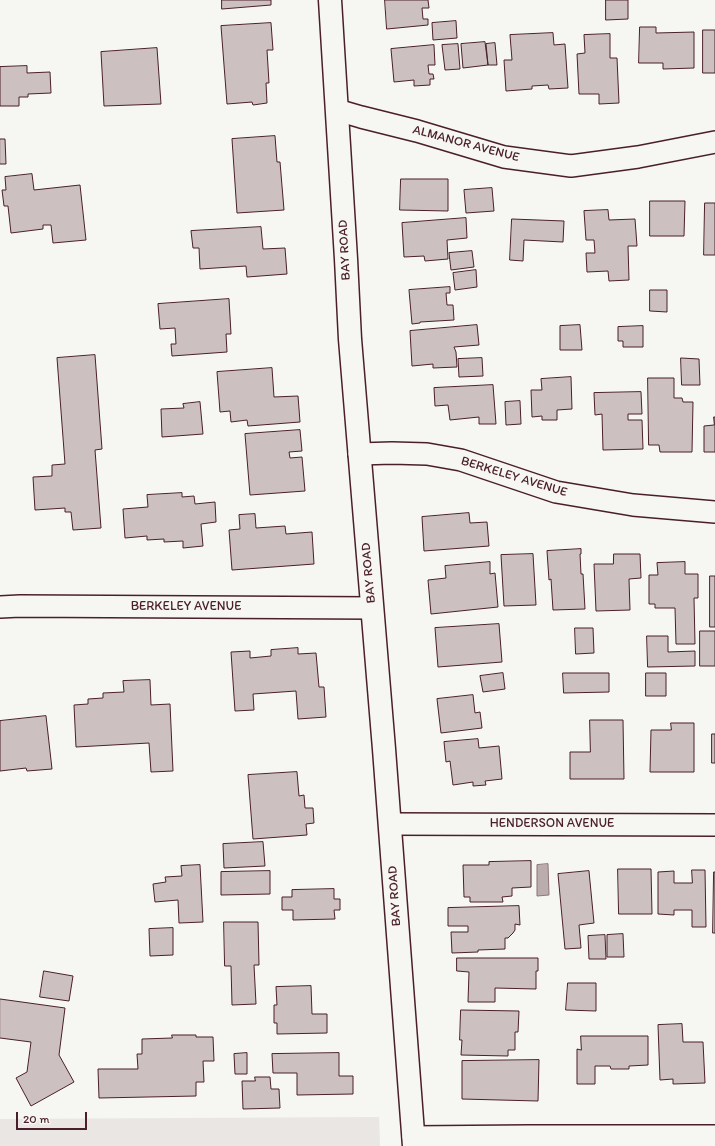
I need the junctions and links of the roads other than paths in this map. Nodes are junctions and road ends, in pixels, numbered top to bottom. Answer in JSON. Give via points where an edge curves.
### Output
{"nodes":[{"id":1,"x":330,"y":0,"type":"edge"},
{"id":2,"x":337,"y":110,"type":"junction"},
{"id":3,"x":715,"y":142,"type":"edge"},
{"id":4,"x":360,"y":454,"type":"junction"},
{"id":5,"x":715,"y":512,"type":"edge"},
{"id":6,"x":0,"y":607,"type":"edge"},
{"id":7,"x":372,"y":608,"type":"junction"},
{"id":8,"x":390,"y":824,"type":"junction"},
{"id":9,"x":715,"y":825,"type":"edge"},
{"id":10,"x":715,"y":1136,"type":"edge"},
{"id":11,"x":413,"y":1141,"type":"edge"}],
"edges":[{"from":1,"to":2,"type":"street","name":"BAY ROAD"},
{"from":2,"to":3,"type":"street","name":"ALMANOR AVENUE","via":[[504,157],[571,166],[638,157]]},
{"from":2,"to":4,"type":"street","name":"BAY ROAD","via":[[350,339]]},
{"from":4,"to":5,"type":"street","name":"BERKELEY AVENUE","via":[[427,454],[461,460],[556,492],[633,505]]},
{"from":4,"to":7,"type":"street","name":"BAY ROAD"},
{"from":6,"to":7,"type":"street","name":"BERKELEY AVENUE"},
{"from":7,"to":8,"type":"street","name":"BAY ROAD"},
{"from":8,"to":9,"type":"street","name":"HENDERSON AVENUE"},
{"from":8,"to":11,"type":"street","name":"BAY ROAD"},
{"from":10,"to":11,"type":"street","via":[[521,1136]]}]}
